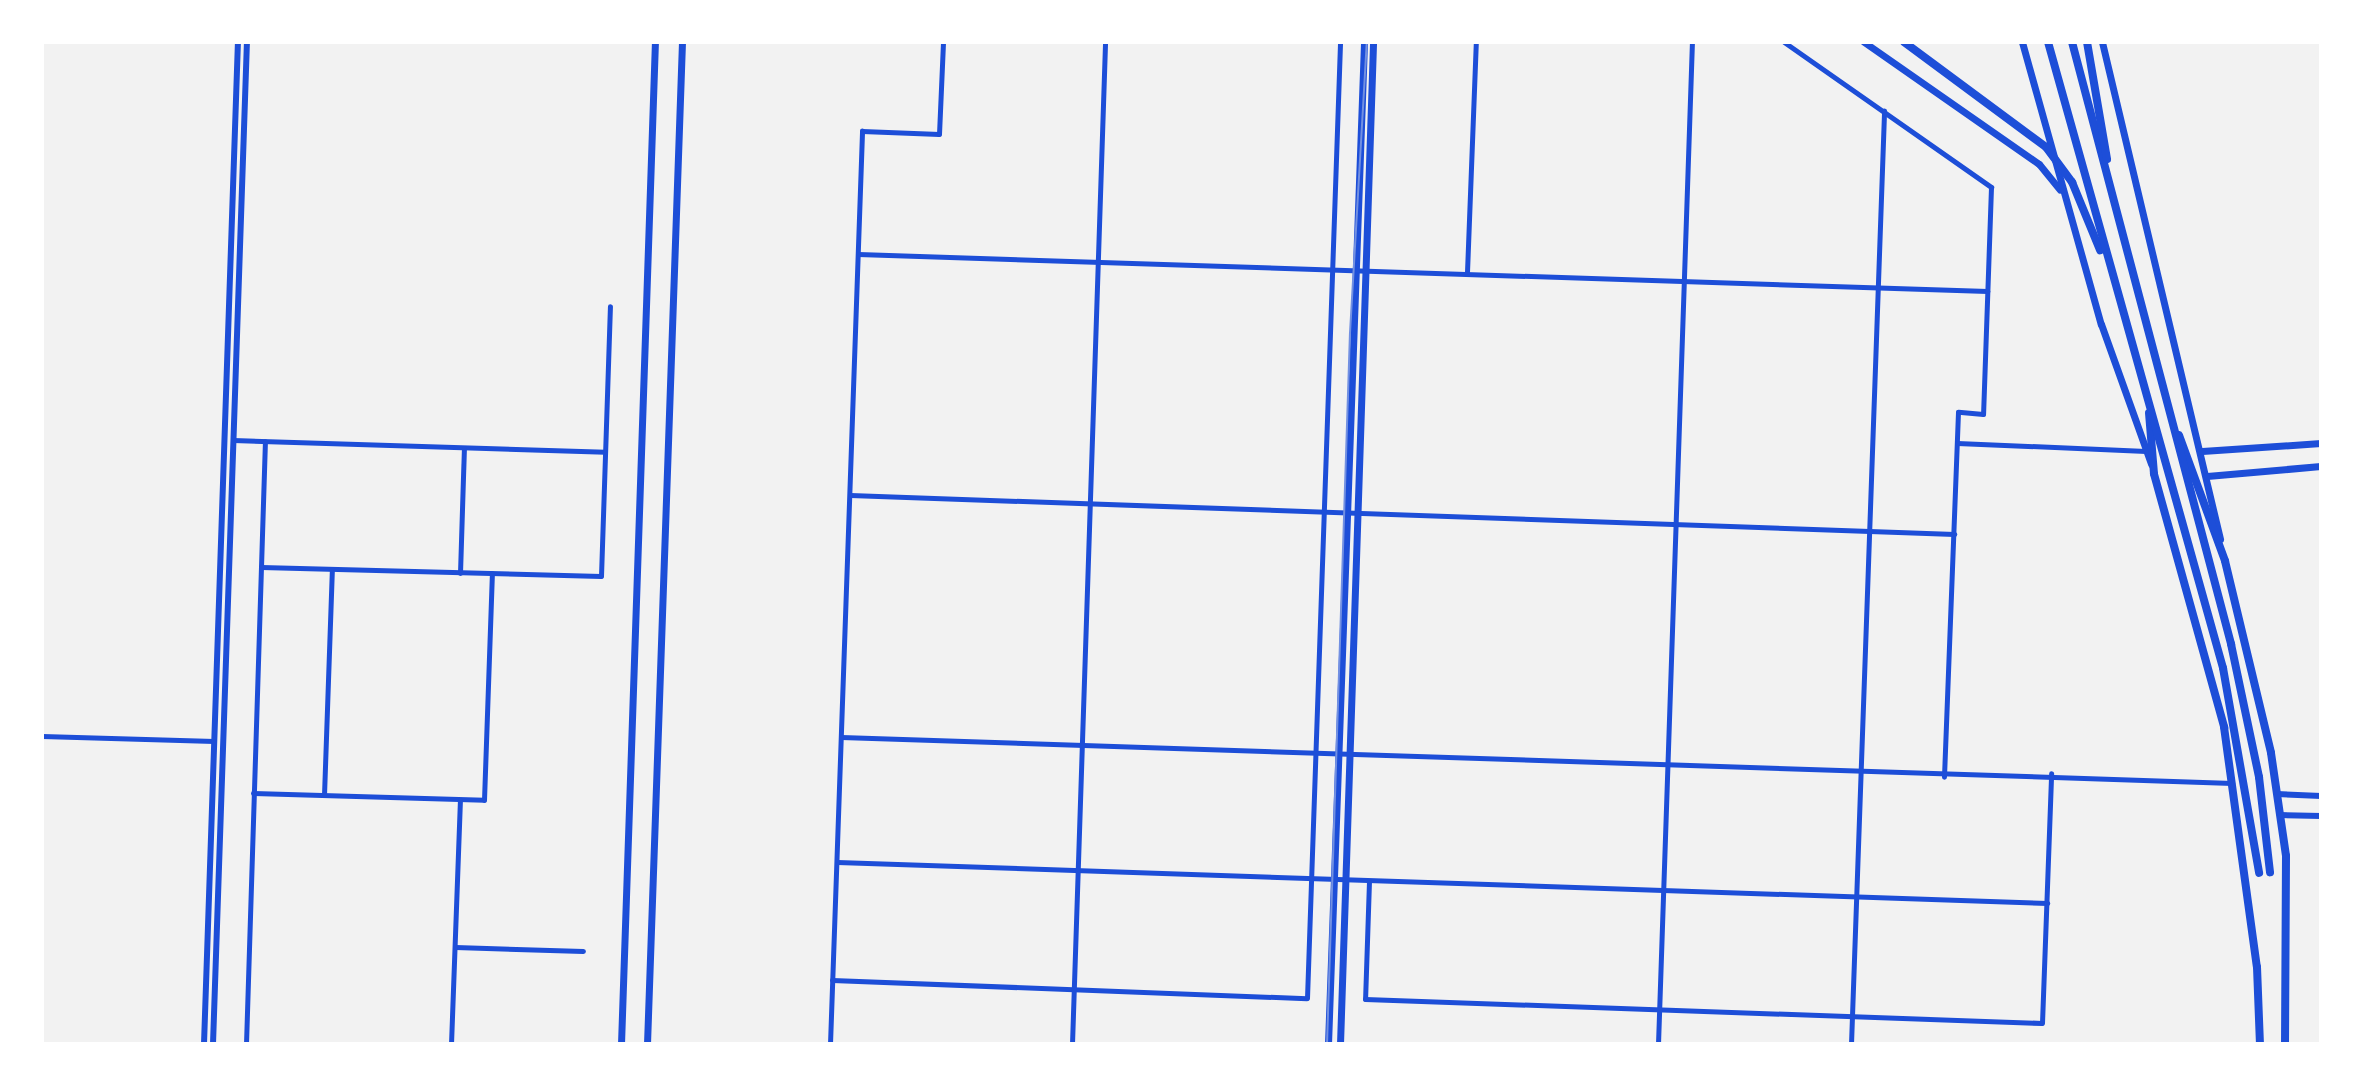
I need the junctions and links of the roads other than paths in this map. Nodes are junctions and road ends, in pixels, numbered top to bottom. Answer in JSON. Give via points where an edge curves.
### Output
{"nodes":[{"id":1,"x":238,"y":42,"type":"edge"},
{"id":2,"x":247,"y":42,"type":"edge"},
{"id":3,"x":655,"y":42,"type":"edge"},
{"id":4,"x":682,"y":42,"type":"edge"},
{"id":5,"x":943,"y":42,"type":"edge"},
{"id":6,"x":1105,"y":42,"type":"edge"},
{"id":7,"x":1340,"y":42,"type":"edge"},
{"id":8,"x":1364,"y":42,"type":"edge"},
{"id":9,"x":1373,"y":42,"type":"edge"},
{"id":10,"x":1476,"y":42,"type":"edge"},
{"id":11,"x":1692,"y":42,"type":"edge"},
{"id":12,"x":1784,"y":42,"type":"edge"},
{"id":13,"x":1864,"y":42,"type":"edge"},
{"id":14,"x":1904,"y":42,"type":"edge"},
{"id":15,"x":2022,"y":42,"type":"edge"},
{"id":16,"x":2048,"y":42,"type":"edge"},
{"id":17,"x":2072,"y":42,"type":"edge"},
{"id":18,"x":2087,"y":42,"type":"edge"},
{"id":19,"x":2102,"y":42,"type":"edge"},
{"id":20,"x":1884,"y":111,"type":"junction"},
{"id":21,"x":2108,"y":180,"type":"junction"},
{"id":22,"x":2061,"y":191,"type":"junction"},
{"id":23,"x":2094,"y":224,"type":"junction"},
{"id":24,"x":858,"y":254,"type":"junction"},
{"id":25,"x":1100,"y":263,"type":"junction"},
{"id":26,"x":1332,"y":269,"type":"junction"},
{"id":27,"x":1356,"y":269,"type":"junction"},
{"id":28,"x":1365,"y":270,"type":"junction"},
{"id":29,"x":1467,"y":272,"type":"junction"},
{"id":30,"x":1684,"y":281,"type":"junction"},
{"id":31,"x":1878,"y":287,"type":"junction"},
{"id":32,"x":1987,"y":291,"type":"junction"},
{"id":33,"x":610,"y":306,"type":"dead end"},
{"id":34,"x":2162,"y":388,"type":"junction"},
{"id":35,"x":2148,"y":405,"type":"junction"},
{"id":36,"x":232,"y":440,"type":"junction"},
{"id":37,"x":265,"y":441,"type":"junction"},
{"id":38,"x":1957,"y":443,"type":"junction"},
{"id":39,"x":2321,"y":443,"type":"edge"},
{"id":40,"x":464,"y":448,"type":"junction"},
{"id":41,"x":2146,"y":451,"type":"junction"},
{"id":42,"x":2202,"y":451,"type":"junction"},
{"id":43,"x":605,"y":452,"type":"junction"},
{"id":44,"x":2321,"y":466,"type":"edge"},
{"id":45,"x":2154,"y":474,"type":"junction"},
{"id":46,"x":2207,"y":476,"type":"junction"},
{"id":47,"x":850,"y":495,"type":"junction"},
{"id":48,"x":1092,"y":504,"type":"junction"},
{"id":49,"x":1323,"y":511,"type":"junction"},
{"id":50,"x":1346,"y":513,"type":"junction"},
{"id":51,"x":1358,"y":514,"type":"junction"},
{"id":52,"x":1676,"y":522,"type":"junction"},
{"id":53,"x":1870,"y":529,"type":"junction"},
{"id":54,"x":1954,"y":534,"type":"junction"},
{"id":55,"x":2225,"y":561,"type":"junction"},
{"id":56,"x":261,"y":567,"type":"junction"},
{"id":57,"x":332,"y":569,"type":"junction"},
{"id":58,"x":460,"y":573,"type":"junction"},
{"id":59,"x":492,"y":573,"type":"junction"},
{"id":60,"x":42,"y":736,"type":"edge"},
{"id":61,"x":841,"y":737,"type":"junction"},
{"id":62,"x":214,"y":741,"type":"junction"},
{"id":63,"x":1083,"y":744,"type":"junction"},
{"id":64,"x":1315,"y":752,"type":"junction"},
{"id":65,"x":1338,"y":753,"type":"junction"},
{"id":66,"x":1350,"y":754,"type":"junction"},
{"id":67,"x":1667,"y":764,"type":"junction"},
{"id":68,"x":2051,"y":773,"type":"junction"},
{"id":69,"x":1861,"y":774,"type":"junction"},
{"id":70,"x":1944,"y":777,"type":"junction"},
{"id":71,"x":2232,"y":783,"type":"junction"},
{"id":72,"x":253,"y":793,"type":"junction"},
{"id":73,"x":2277,"y":794,"type":"junction"},
{"id":74,"x":324,"y":795,"type":"junction"},
{"id":75,"x":2321,"y":796,"type":"edge"},
{"id":76,"x":460,"y":800,"type":"junction"},
{"id":77,"x":2280,"y":815,"type":"junction"},
{"id":78,"x":2321,"y":816,"type":"edge"},
{"id":79,"x":837,"y":862,"type":"junction"},
{"id":80,"x":1079,"y":870,"type":"junction"},
{"id":81,"x":2270,"y":872,"type":"dead end"},
{"id":82,"x":2259,"y":873,"type":"dead end"},
{"id":83,"x":1311,"y":878,"type":"junction"},
{"id":84,"x":1333,"y":879,"type":"junction"},
{"id":85,"x":1345,"y":880,"type":"junction"},
{"id":86,"x":1369,"y":880,"type":"junction"},
{"id":87,"x":1663,"y":889,"type":"junction"},
{"id":88,"x":1856,"y":897,"type":"junction"},
{"id":89,"x":2047,"y":903,"type":"junction"},
{"id":90,"x":455,"y":947,"type":"junction"},
{"id":91,"x":583,"y":951,"type":"dead end"},
{"id":92,"x":832,"y":980,"type":"junction"},
{"id":93,"x":1074,"y":989,"type":"junction"},
{"id":94,"x":1659,"y":1009,"type":"junction"},
{"id":95,"x":1852,"y":1017,"type":"junction"},
{"id":96,"x":204,"y":1044,"type":"edge"},
{"id":97,"x":213,"y":1044,"type":"edge"},
{"id":98,"x":246,"y":1044,"type":"edge"},
{"id":99,"x":451,"y":1044,"type":"edge"},
{"id":100,"x":621,"y":1044,"type":"edge"},
{"id":101,"x":647,"y":1044,"type":"edge"},
{"id":102,"x":830,"y":1044,"type":"edge"},
{"id":103,"x":1072,"y":1044,"type":"edge"},
{"id":104,"x":1328,"y":1044,"type":"edge"},
{"id":105,"x":1340,"y":1044,"type":"edge"},
{"id":106,"x":1658,"y":1044,"type":"edge"},
{"id":107,"x":1851,"y":1044,"type":"edge"},
{"id":108,"x":2260,"y":1044,"type":"edge"},
{"id":109,"x":2285,"y":1044,"type":"edge"}],
"edges":[{"from":1,"to":62,"type":"street"},
{"from":2,"to":36,"type":"street"},
{"from":3,"to":100,"type":"main road"},
{"from":4,"to":101,"type":"main road"},
{"from":5,"to":24,"type":"street","via":[[939,134],[862,131]]},
{"from":6,"to":25,"type":"street"},
{"from":7,"to":26,"type":"street"},
{"from":8,"to":27,"type":"main road"},
{"from":9,"to":28,"type":"main road"},
{"from":10,"to":29,"type":"street"},
{"from":11,"to":30,"type":"street"},
{"from":12,"to":20,"type":"street"},
{"from":13,"to":22,"type":"main road","via":[[2039,164]]},
{"from":14,"to":23,"type":"main road","via":[[2046,147]]},
{"from":15,"to":22,"type":"main road"},
{"from":16,"to":23,"type":"main road"},
{"from":17,"to":21,"type":"main road"},
{"from":18,"to":21,"type":"main road"},
{"from":19,"to":42,"type":"main road"},
{"from":20,"to":31,"type":"street"},
{"from":20,"to":32,"type":"street","via":[[1991,187]]},
{"from":21,"to":34,"type":"main road"},
{"from":22,"to":41,"type":"main road"},
{"from":23,"to":35,"type":"main road"},
{"from":24,"to":25,"type":"street"},
{"from":24,"to":47,"type":"street"},
{"from":25,"to":26,"type":"street"},
{"from":25,"to":48,"type":"street"},
{"from":26,"to":27,"type":"street"},
{"from":26,"to":49,"type":"street"},
{"from":27,"to":28,"type":"street"},
{"from":27,"to":50,"type":"main road"},
{"from":28,"to":29,"type":"street"},
{"from":28,"to":51,"type":"main road"},
{"from":29,"to":30,"type":"street"},
{"from":30,"to":31,"type":"street"},
{"from":30,"to":52,"type":"street"},
{"from":31,"to":32,"type":"street"},
{"from":31,"to":53,"type":"street"},
{"from":32,"to":38,"type":"street","via":[[1983,414],[1958,412]]},
{"from":33,"to":43,"type":"street"},
{"from":34,"to":55,"type":"main road"},
{"from":34,"to":81,"type":"main road","via":[[2246,708]]},
{"from":35,"to":45,"type":"main road"},
{"from":35,"to":82,"type":"main road","via":[[2223,668]]},
{"from":36,"to":37,"type":"street"},
{"from":36,"to":97,"type":"street"},
{"from":37,"to":40,"type":"street"},
{"from":37,"to":56,"type":"street"},
{"from":38,"to":41,"type":"street"},
{"from":38,"to":54,"type":"street"},
{"from":39,"to":42,"type":"main road"},
{"from":40,"to":43,"type":"street"},
{"from":40,"to":58,"type":"street"},
{"from":41,"to":45,"type":"main road"},
{"from":42,"to":46,"type":"main road"},
{"from":43,"to":59,"type":"street","via":[[601,576]]},
{"from":44,"to":46,"type":"main road"},
{"from":45,"to":71,"type":"main road","via":[[2210,667]]},
{"from":46,"to":55,"type":"main road"},
{"from":47,"to":48,"type":"street"},
{"from":47,"to":61,"type":"street"},
{"from":48,"to":49,"type":"street"},
{"from":48,"to":63,"type":"street"},
{"from":49,"to":50,"type":"street"},
{"from":49,"to":64,"type":"street"},
{"from":50,"to":51,"type":"street"},
{"from":50,"to":65,"type":"main road"},
{"from":51,"to":52,"type":"street"},
{"from":51,"to":66,"type":"main road"},
{"from":52,"to":53,"type":"street"},
{"from":52,"to":67,"type":"street"},
{"from":53,"to":54,"type":"street"},
{"from":53,"to":69,"type":"street"},
{"from":54,"to":70,"type":"street"},
{"from":55,"to":73,"type":"main road","via":[[2257,686]]},
{"from":56,"to":57,"type":"street"},
{"from":56,"to":72,"type":"street"},
{"from":57,"to":58,"type":"street"},
{"from":57,"to":74,"type":"street"},
{"from":58,"to":59,"type":"street"},
{"from":59,"to":76,"type":"street","via":[[484,800]]},
{"from":60,"to":62,"type":"street"},
{"from":61,"to":63,"type":"street"},
{"from":61,"to":79,"type":"street"},
{"from":62,"to":96,"type":"street"},
{"from":63,"to":64,"type":"street"},
{"from":63,"to":80,"type":"street"},
{"from":64,"to":65,"type":"street"},
{"from":64,"to":83,"type":"street"},
{"from":65,"to":66,"type":"street"},
{"from":65,"to":84,"type":"main road"},
{"from":66,"to":67,"type":"street"},
{"from":66,"to":85,"type":"main road"},
{"from":67,"to":69,"type":"street"},
{"from":67,"to":87,"type":"street"},
{"from":68,"to":70,"type":"street","via":[[2033,779]]},
{"from":68,"to":71,"type":"street"},
{"from":68,"to":89,"type":"street"},
{"from":69,"to":70,"type":"street"},
{"from":69,"to":88,"type":"street"},
{"from":71,"to":108,"type":"main road","via":[[2257,967]]},
{"from":72,"to":74,"type":"street"},
{"from":72,"to":98,"type":"street"},
{"from":73,"to":75,"type":"street"},
{"from":73,"to":77,"type":"main road"},
{"from":74,"to":76,"type":"street"},
{"from":76,"to":90,"type":"street"},
{"from":77,"to":78,"type":"street"},
{"from":77,"to":109,"type":"main road","via":[[2286,856]]},
{"from":79,"to":80,"type":"street"},
{"from":79,"to":92,"type":"street"},
{"from":80,"to":83,"type":"street"},
{"from":80,"to":93,"type":"street"},
{"from":83,"to":84,"type":"street"},
{"from":83,"to":93,"type":"street","via":[[1307,998]]},
{"from":84,"to":85,"type":"street"},
{"from":84,"to":104,"type":"main road"},
{"from":85,"to":86,"type":"street"},
{"from":85,"to":105,"type":"main road"},
{"from":86,"to":87,"type":"street"},
{"from":86,"to":94,"type":"street","via":[[1365,999]]},
{"from":87,"to":88,"type":"street"},
{"from":87,"to":94,"type":"street"},
{"from":88,"to":89,"type":"street"},
{"from":88,"to":95,"type":"street"},
{"from":89,"to":95,"type":"street","via":[[2042,1023]]},
{"from":90,"to":91,"type":"street"},
{"from":90,"to":99,"type":"street"},
{"from":92,"to":93,"type":"street"},
{"from":92,"to":102,"type":"street"},
{"from":93,"to":103,"type":"street"},
{"from":94,"to":95,"type":"street"},
{"from":94,"to":106,"type":"street"},
{"from":95,"to":107,"type":"street"}]}
